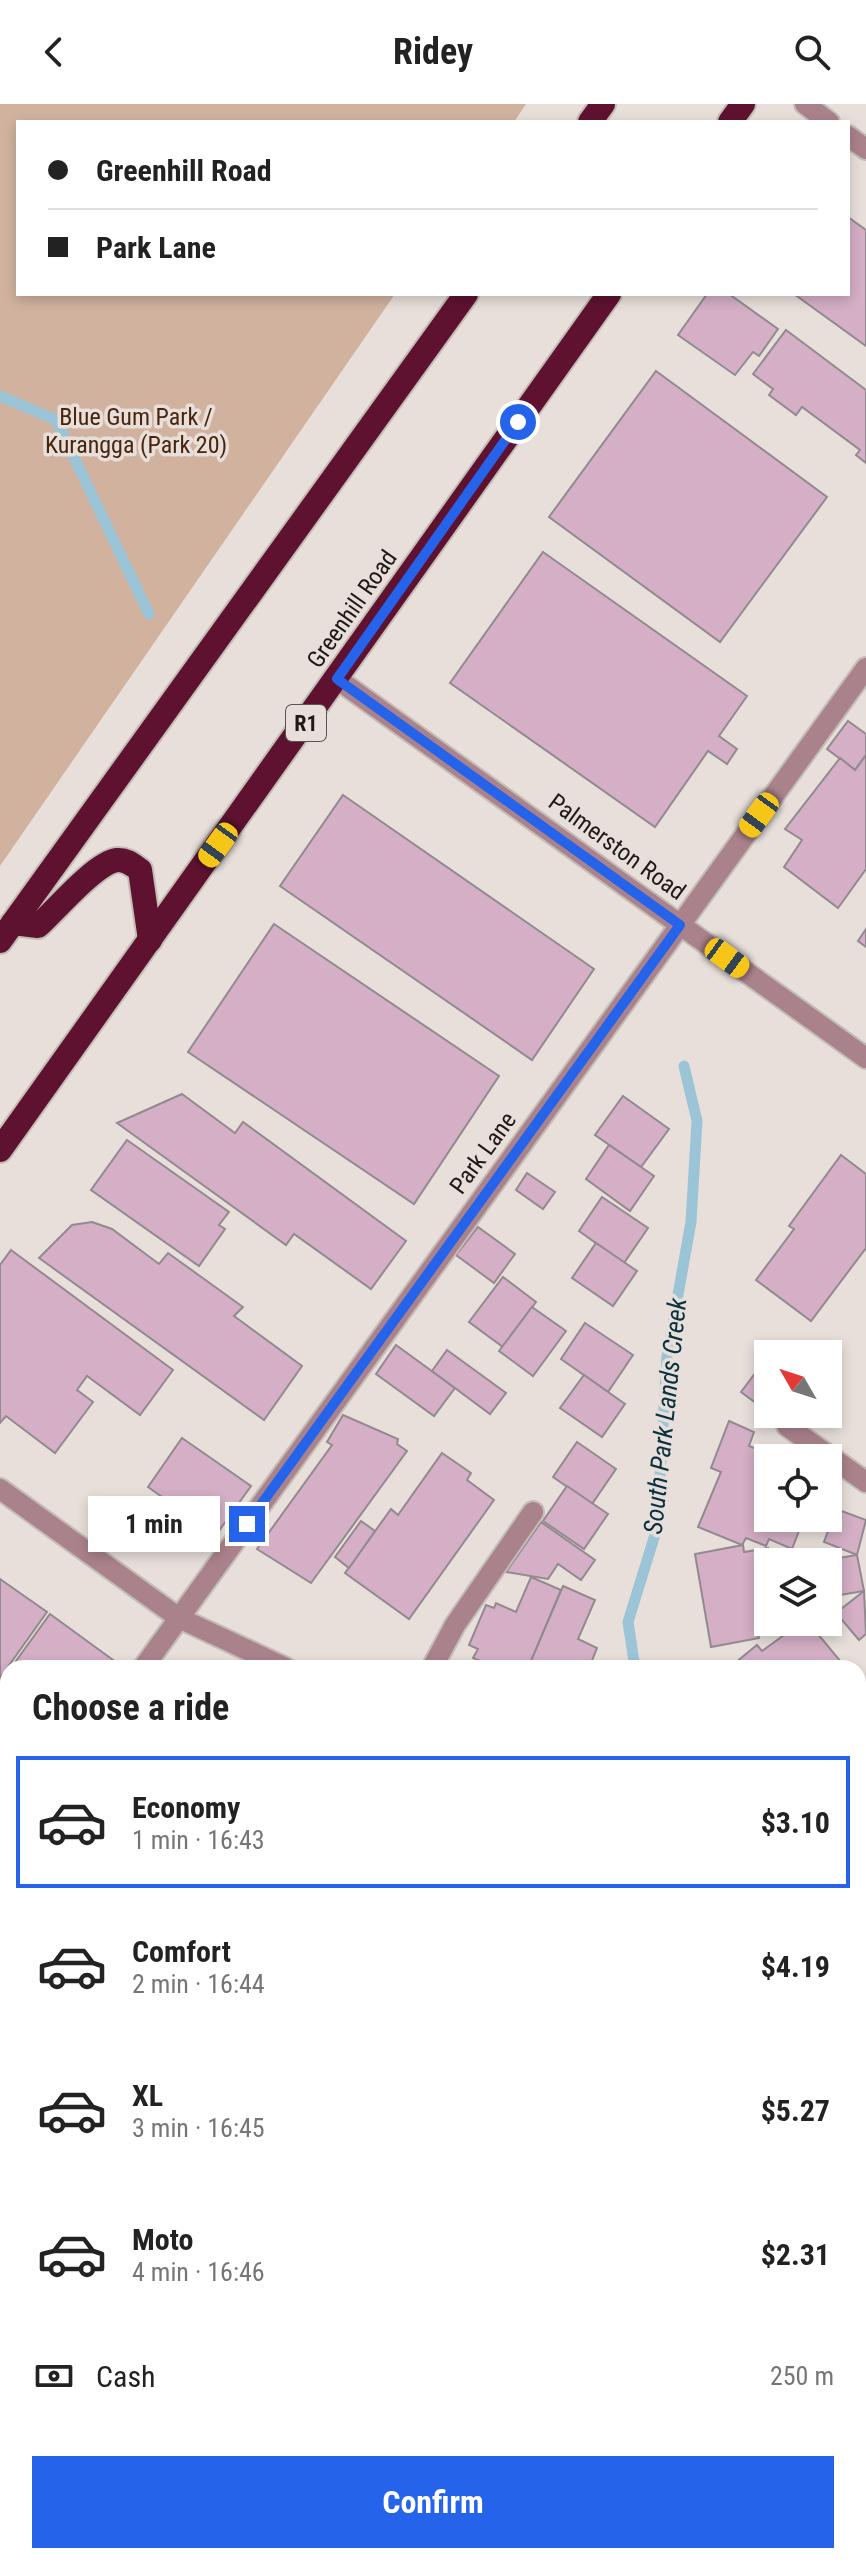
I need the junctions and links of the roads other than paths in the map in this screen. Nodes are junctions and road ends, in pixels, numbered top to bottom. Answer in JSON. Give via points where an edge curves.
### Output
{"nodes":[{"id":1,"x":805,"y":104,"type":"edge"},
{"id":2,"x":826,"y":120,"type":"edge"},
{"id":3,"x":465,"y":296,"type":"edge"},
{"id":4,"x":608,"y":296,"type":"edge"},
{"id":5,"x":866,"y":668,"type":"edge"},
{"id":6,"x":337,"y":679,"type":"junction"},
{"id":7,"x":680,"y":925,"type":"junction"},
{"id":8,"x":7,"y":932,"type":"edge"},
{"id":9,"x":150,"y":940,"type":"junction"},
{"id":10,"x":866,"y":1058,"type":"edge"},
{"id":11,"x":0,"y":1150,"type":"edge"},
{"id":12,"x":790,"y":1428,"type":"edge"},
{"id":13,"x":866,"y":1482,"type":"edge"},
{"id":14,"x":0,"y":1489,"type":"edge"},
{"id":15,"x":533,"y":1512,"type":"dead end"},
{"id":16,"x":179,"y":1618,"type":"junction"},
{"id":17,"x":149,"y":1660,"type":"edge"},
{"id":18,"x":242,"y":1660,"type":"edge"},
{"id":19,"x":436,"y":1660,"type":"edge"}],
"edges":[{"from":1,"to":2,"type":"street"},
{"from":3,"to":8,"type":"highway"},
{"from":4,"to":6,"type":"highway","name":"Greenhill Road","number":"R1"},
{"from":5,"to":7,"type":"street","name":"Park Lane"},
{"from":6,"to":7,"type":"street","name":"Palmerston Road"},
{"from":6,"to":9,"type":"highway","name":"Greenhill Road","number":"R1"},
{"from":7,"to":10,"type":"street","name":"Palmerston Road"},
{"from":7,"to":16,"type":"street","name":"Park Lane"},
{"from":8,"to":9,"type":"highway","via":[[38,926],[113,860],[140,870]]},
{"from":9,"to":11,"type":"highway","name":"Greenhill Road","number":"R1"},
{"from":12,"to":13,"type":"street"},
{"from":14,"to":16,"type":"street"},
{"from":15,"to":19,"type":"street"},
{"from":16,"to":17,"type":"street","name":"Park Lane"},
{"from":16,"to":18,"type":"street"}]}
